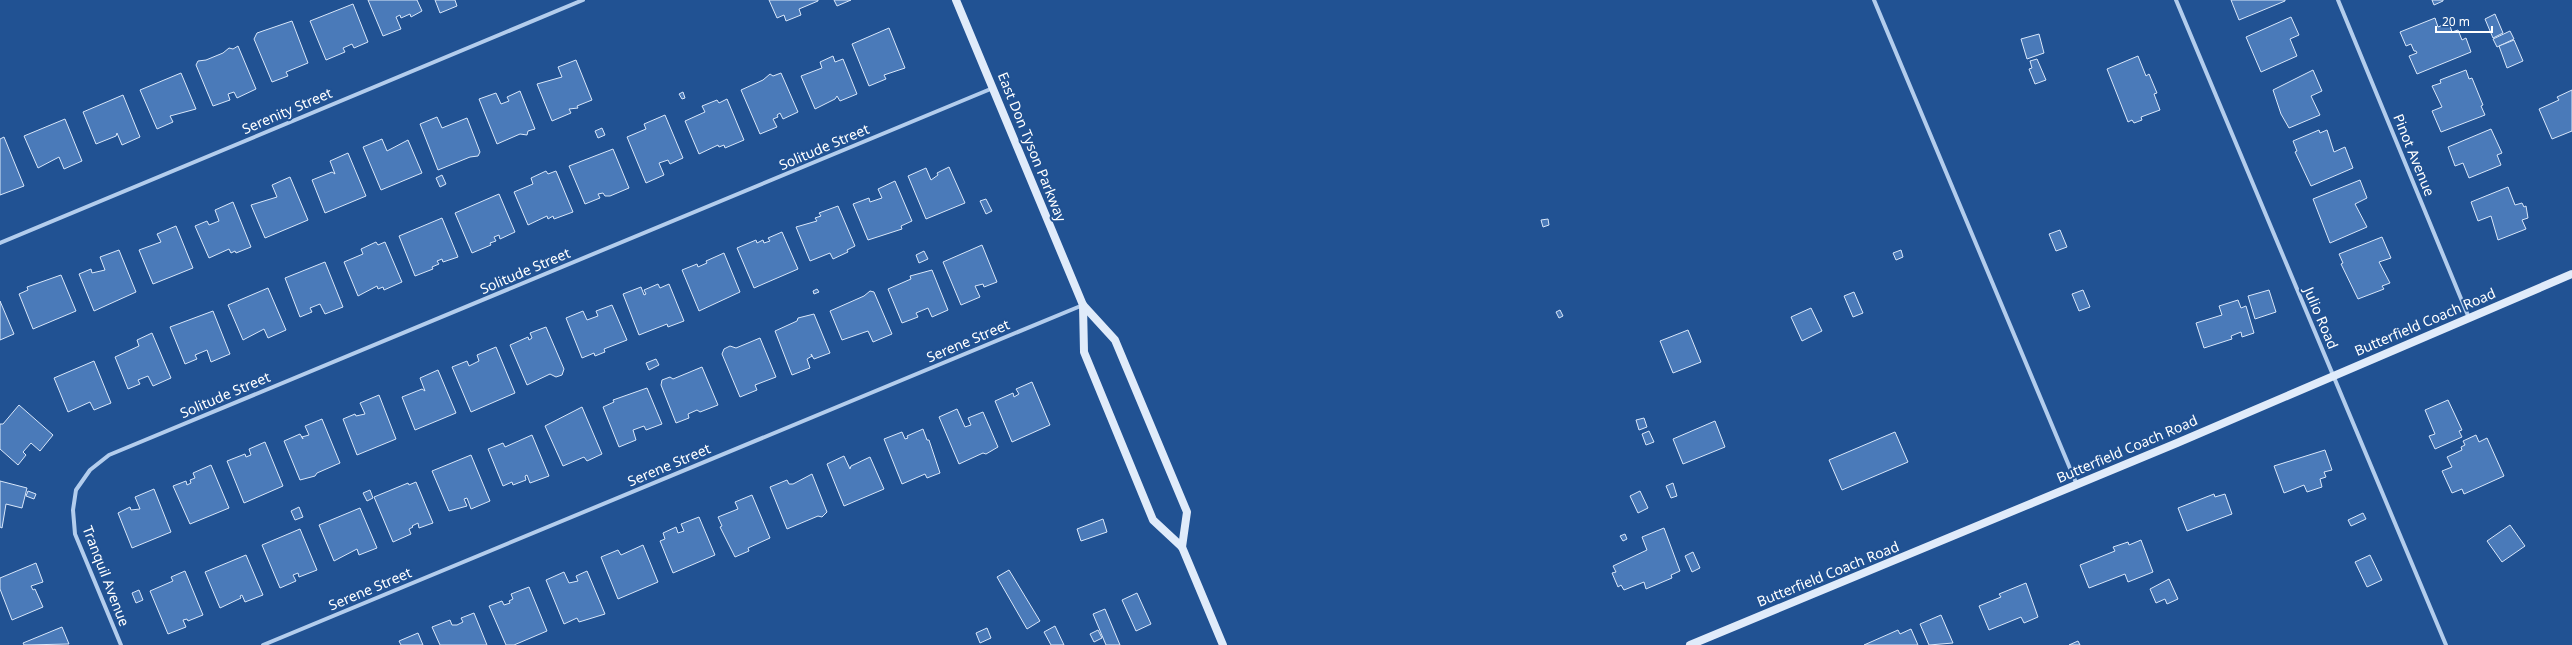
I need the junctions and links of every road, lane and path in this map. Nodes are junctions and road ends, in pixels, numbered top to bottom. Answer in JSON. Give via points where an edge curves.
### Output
{"nodes":[{"id":1,"x":583,"y":0,"type":"edge"},
{"id":2,"x":956,"y":0,"type":"edge"},
{"id":3,"x":1874,"y":0,"type":"edge"},
{"id":4,"x":2176,"y":0,"type":"edge"},
{"id":5,"x":2338,"y":0,"type":"edge"},
{"id":6,"x":993,"y":88,"type":"junction"},
{"id":7,"x":0,"y":243,"type":"edge"},
{"id":8,"x":2572,"y":274,"type":"edge"},
{"id":9,"x":1083,"y":305,"type":"junction"},
{"id":10,"x":2469,"y":318,"type":"junction"},
{"id":11,"x":2333,"y":375,"type":"junction"},
{"id":12,"x":2077,"y":485,"type":"junction"},
{"id":13,"x":76,"y":490,"type":"joint"},
{"id":14,"x":1182,"y":547,"type":"junction"},
{"id":15,"x":121,"y":645,"type":"edge"},
{"id":16,"x":263,"y":645,"type":"edge"},
{"id":17,"x":1223,"y":645,"type":"edge"},
{"id":18,"x":1690,"y":645,"type":"edge"},
{"id":19,"x":2446,"y":645,"type":"edge"}],
"edges":[{"from":1,"to":7,"type":"street","name":"Serenity Street"},
{"from":2,"to":6,"type":"main road","name":"East Don Tyson Parkway"},
{"from":3,"to":12,"type":"street"},
{"from":4,"to":11,"type":"street","name":"Julio Road"},
{"from":5,"to":10,"type":"street","name":"Pinot Avenue"},
{"from":6,"to":9,"type":"main road","name":"East Don Tyson Parkway"},
{"from":6,"to":13,"type":"street","name":"Solitude Street","via":[[109,455],[90,470]]},
{"from":8,"to":10,"type":"main road","name":"Butterfield Coach Road"},
{"from":9,"to":14,"type":"main road","name":"East Don Tyson Parkway","via":[[1084,352],[1153,520]]},
{"from":9,"to":14,"type":"main road","name":"East Don Tyson Parkway","via":[[1115,340],[1187,512]]},
{"from":9,"to":16,"type":"street","name":"Serene Street"},
{"from":10,"to":11,"type":"main road","name":"Butterfield Coach Road"},
{"from":11,"to":12,"type":"main road","name":"Butterfield Coach Road"},
{"from":11,"to":19,"type":"street","name":"Julio Road"},
{"from":12,"to":18,"type":"main road","name":"Butterfield Coach Road"},
{"from":13,"to":15,"type":"street","name":"Tranquil Avenue","via":[[73,510],[75,534]]},
{"from":14,"to":17,"type":"main road","name":"East Don Tyson Parkway"}]}
